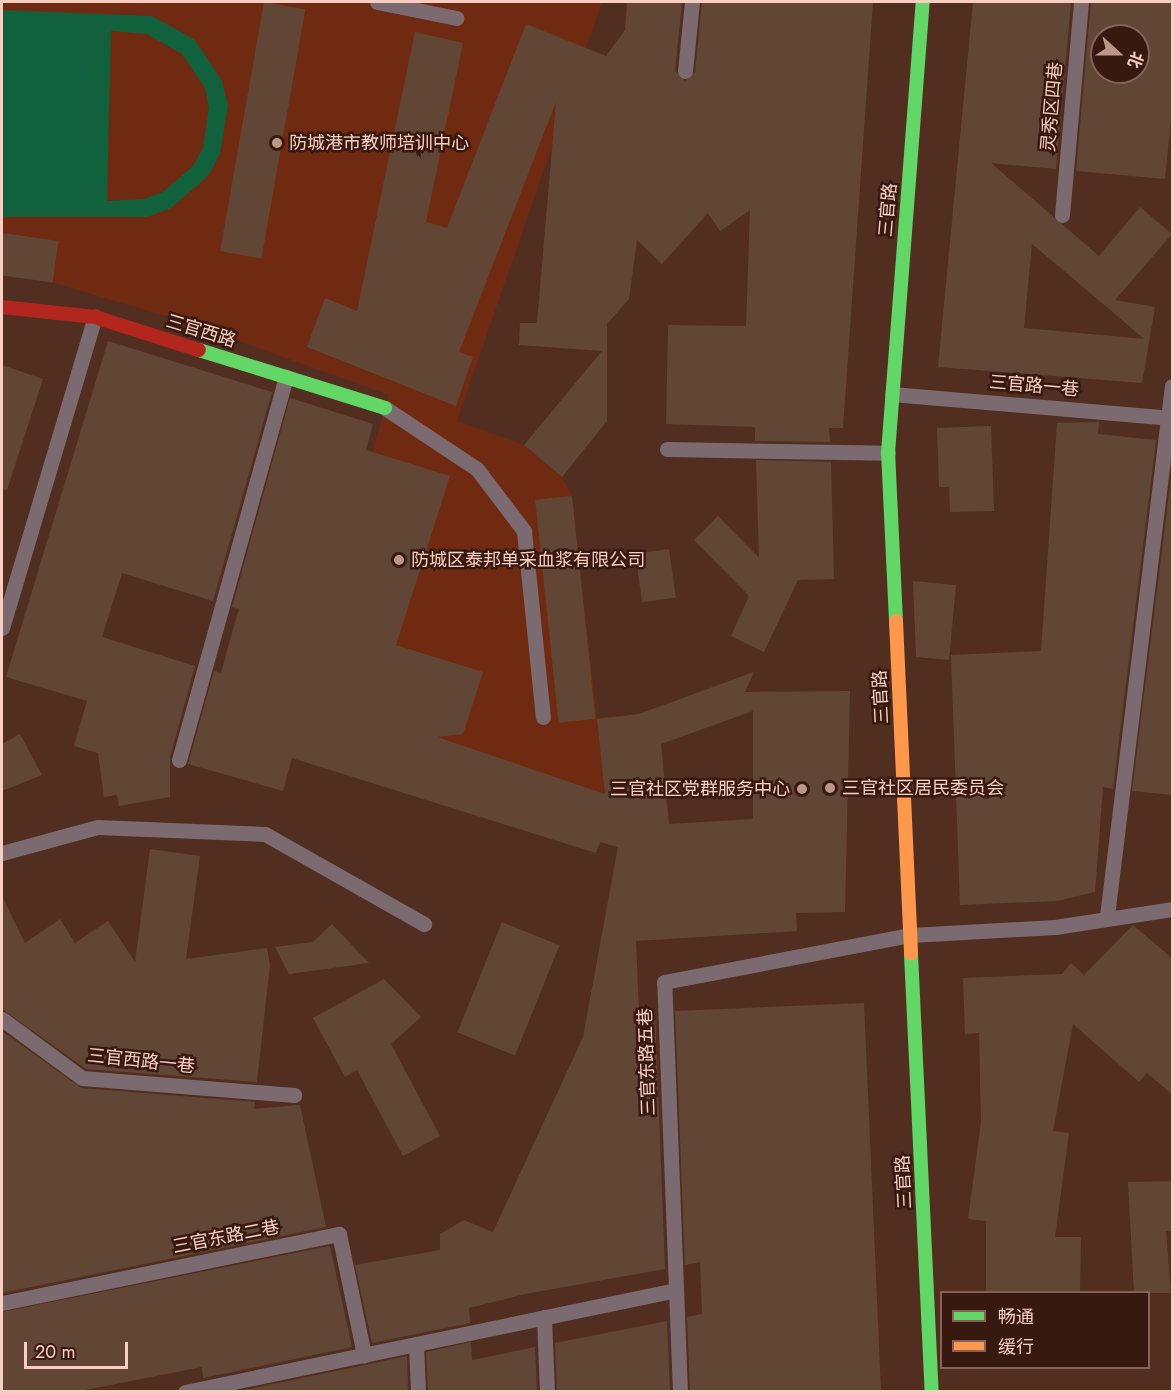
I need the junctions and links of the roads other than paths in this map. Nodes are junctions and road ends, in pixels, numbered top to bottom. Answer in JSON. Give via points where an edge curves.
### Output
{"nodes":[{"id":1,"x":377,"y":2,"type":"edge"},
{"id":2,"x":692,"y":2,"type":"edge"},
{"id":3,"x":923,"y":2,"type":"edge"},
{"id":4,"x":1081,"y":2,"type":"edge"},
{"id":5,"x":456,"y":18,"type":"dead end"},
{"id":6,"x":685,"y":71,"type":"dead end"},
{"id":7,"x":1062,"y":215,"type":"dead end"},
{"id":8,"x":2,"y":307,"type":"edge"},
{"id":9,"x":95,"y":317,"type":"junction"},
{"id":10,"x":286,"y":377,"type":"junction"},
{"id":11,"x":1173,"y":386,"type":"edge"},
{"id":12,"x":891,"y":394,"type":"junction"},
{"id":13,"x":385,"y":408,"type":"joint"},
{"id":14,"x":1171,"y":417,"type":"edge"},
{"id":15,"x":667,"y":449,"type":"dead end"},
{"id":16,"x":888,"y":453,"type":"junction"},
{"id":17,"x":2,"y":628,"type":"edge"},
{"id":18,"x":543,"y":717,"type":"dead end"},
{"id":19,"x":179,"y":760,"type":"dead end"},
{"id":20,"x":2,"y":853,"type":"edge"},
{"id":21,"x":1173,"y":909,"type":"edge"},
{"id":22,"x":1107,"y":916,"type":"junction"},
{"id":23,"x":424,"y":924,"type":"dead end"},
{"id":24,"x":911,"y":935,"type":"junction"},
{"id":25,"x":2,"y":1019,"type":"edge"},
{"id":26,"x":294,"y":1095,"type":"dead end"},
{"id":27,"x":676,"y":1290,"type":"junction"},
{"id":28,"x":2,"y":1303,"type":"edge"},
{"id":29,"x":544,"y":1317,"type":"junction"},
{"id":30,"x":416,"y":1344,"type":"junction"},
{"id":31,"x":364,"y":1354,"type":"junction"},
{"id":32,"x":185,"y":1392,"type":"edge"},
{"id":33,"x":418,"y":1392,"type":"edge"},
{"id":34,"x":547,"y":1392,"type":"edge"},
{"id":35,"x":680,"y":1392,"type":"edge"},
{"id":36,"x":932,"y":1392,"type":"edge"}],
"edges":[{"from":1,"to":5,"type":"lane"},
{"from":2,"to":6,"type":"lane"},
{"from":3,"to":12,"type":"street","name":"三官路"},
{"from":4,"to":7,"type":"lane","name":"灵秀区四巷"},
{"from":8,"to":9,"type":"street","name":"三官西路"},
{"from":9,"to":10,"type":"street","name":"三官西路"},
{"from":9,"to":17,"type":"lane"},
{"from":10,"to":13,"type":"street","name":"三官西路"},
{"from":10,"to":19,"type":"lane"},
{"from":11,"to":14,"type":"lane"},
{"from":12,"to":14,"type":"lane","name":"三官路一巷"},
{"from":12,"to":16,"type":"street","name":"三官路"},
{"from":13,"to":18,"type":"lane","via":[[477,469],[524,531]]},
{"from":14,"to":22,"type":"lane"},
{"from":15,"to":16,"type":"lane"},
{"from":16,"to":24,"type":"street","name":"三官路"},
{"from":20,"to":23,"type":"lane","via":[[98,827],[265,834]]},
{"from":21,"to":22,"type":"lane"},
{"from":22,"to":24,"type":"lane","via":[[1055,927]]},
{"from":24,"to":27,"type":"lane","name":"三官东路五巷","via":[[664,982]]},
{"from":24,"to":36,"type":"street","name":"三官路"},
{"from":25,"to":26,"type":"lane","name":"三官西路一巷","via":[[82,1078]]},
{"from":27,"to":29,"type":"lane"},
{"from":27,"to":35,"type":"lane","name":"三官东路五巷"},
{"from":28,"to":31,"type":"lane","name":"三官东路二巷","via":[[339,1234]]},
{"from":29,"to":30,"type":"lane"},
{"from":29,"to":34,"type":"lane"},
{"from":30,"to":31,"type":"lane"},
{"from":30,"to":33,"type":"lane"},
{"from":31,"to":32,"type":"lane"}]}
